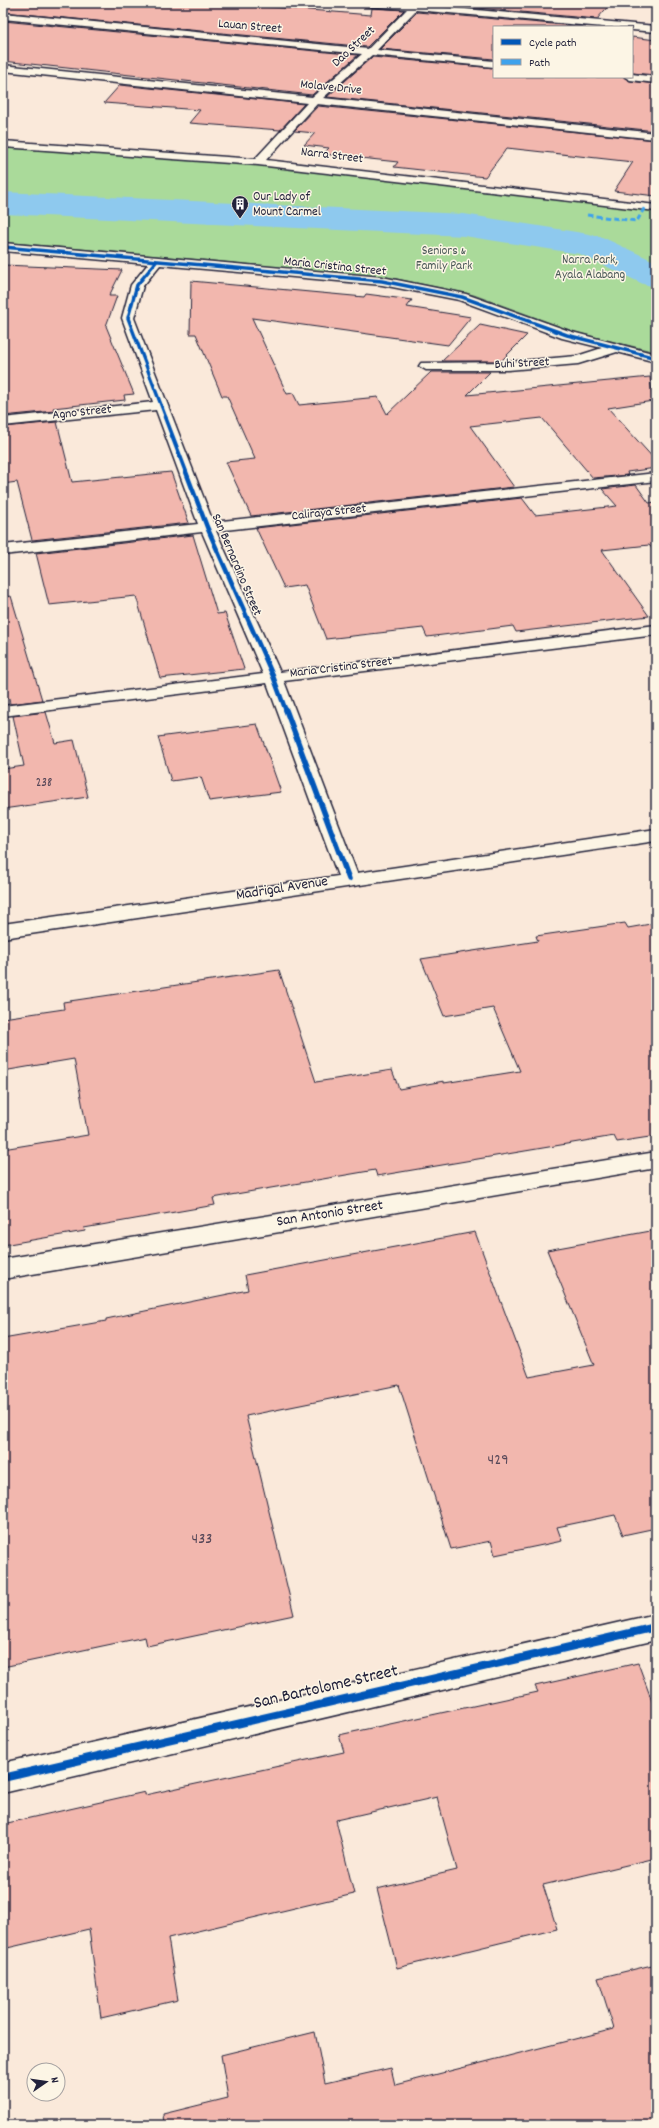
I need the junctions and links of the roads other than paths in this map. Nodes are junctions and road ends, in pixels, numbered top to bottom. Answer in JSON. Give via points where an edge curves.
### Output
{"nodes":[{"id":1,"x":366,"y":3,"type":"edge"},
{"id":2,"x":415,"y":5,"type":"edge"},
{"id":3,"x":3,"y":16,"type":"edge"},
{"id":4,"x":626,"y":26,"type":"edge"},
{"id":5,"x":633,"y":27,"type":"edge"},
{"id":6,"x":656,"y":29,"type":"edge"},
{"id":7,"x":371,"y":52,"type":"junction"},
{"id":8,"x":493,"y":64,"type":"edge"},
{"id":9,"x":3,"y":68,"type":"edge"},
{"id":10,"x":633,"y":77,"type":"edge"},
{"id":11,"x":656,"y":80,"type":"edge"},
{"id":12,"x":316,"y":99,"type":"junction"},
{"id":13,"x":656,"y":136,"type":"edge"},
{"id":14,"x":3,"y":144,"type":"edge"},
{"id":15,"x":258,"y":162,"type":"junction"},
{"id":16,"x":656,"y":208,"type":"edge"},
{"id":17,"x":3,"y":247,"type":"edge"},
{"id":18,"x":156,"y":262,"type":"junction"},
{"id":19,"x":615,"y":348,"type":"junction"},
{"id":20,"x":656,"y":358,"type":"edge"},
{"id":21,"x":426,"y":366,"type":"dead end"},
{"id":22,"x":160,"y":405,"type":"junction"},
{"id":23,"x":3,"y":422,"type":"edge"},
{"id":24,"x":656,"y":477,"type":"edge"},
{"id":25,"x":207,"y":527,"type":"junction"},
{"id":26,"x":3,"y":550,"type":"edge"},
{"id":27,"x":656,"y":630,"type":"edge"},
{"id":28,"x":273,"y":676,"type":"junction"},
{"id":29,"x":3,"y":711,"type":"edge"},
{"id":30,"x":656,"y":835,"type":"edge"},
{"id":31,"x":349,"y":879,"type":"junction"},
{"id":32,"x":3,"y":931,"type":"edge"},
{"id":33,"x":656,"y":1160,"type":"edge"},
{"id":34,"x":3,"y":1269,"type":"edge"},
{"id":35,"x":656,"y":1627,"type":"edge"},
{"id":36,"x":3,"y":1778,"type":"edge"}],
"edges":[{"from":1,"to":2,"type":"street"},
{"from":2,"to":4,"type":"street"},
{"from":2,"to":7,"type":"street","name":"Dao Street"},
{"from":3,"to":7,"type":"street","name":"Lauan Street"},
{"from":5,"to":6,"type":"street"},
{"from":7,"to":8,"type":"street","name":"Lauan Street"},
{"from":7,"to":12,"type":"street","name":"Dao Street"},
{"from":9,"to":12,"type":"street","name":"Molave Drive"},
{"from":10,"to":11,"type":"street"},
{"from":12,"to":13,"type":"street","name":"Molave Drive"},
{"from":12,"to":15,"type":"street","name":"Dao Street"},
{"from":14,"to":15,"type":"street","name":"Narra Street"},
{"from":15,"to":16,"type":"street","name":"Narra Street"},
{"from":17,"to":18,"type":"street","name":"Maria Cristina Street"},
{"from":18,"to":19,"type":"street","name":"Maria Cristina Street","via":[[382,281],[462,298],[567,335]]},
{"from":18,"to":22,"type":"street","name":"San Bernardino Street","via":[[137,285],[128,318]]},
{"from":19,"to":20,"type":"street","name":"Maria Cristina Street"},
{"from":19,"to":21,"type":"street","name":"Buhi Street","via":[[578,360],[508,366]]},
{"from":22,"to":23,"type":"street","name":"Agno Street"},
{"from":22,"to":25,"type":"street","name":"San Bernardino Street"},
{"from":24,"to":25,"type":"street","name":"Caliraya Street"},
{"from":25,"to":26,"type":"street","name":"Caliraya Street"},
{"from":25,"to":28,"type":"street","name":"San Bernardino Street"},
{"from":27,"to":28,"type":"street","name":"Maria Cristina Street"},
{"from":28,"to":29,"type":"street","name":"Maria Cristina Street"},
{"from":28,"to":31,"type":"street","name":"San Bernardino Street"},
{"from":30,"to":31,"type":"street","name":"Madrigal Avenue"},
{"from":31,"to":32,"type":"street","name":"Madrigal Avenue"},
{"from":33,"to":34,"type":"street","name":"San Antonio Street"},
{"from":35,"to":36,"type":"street","name":"San Bartolome Street"}]}
